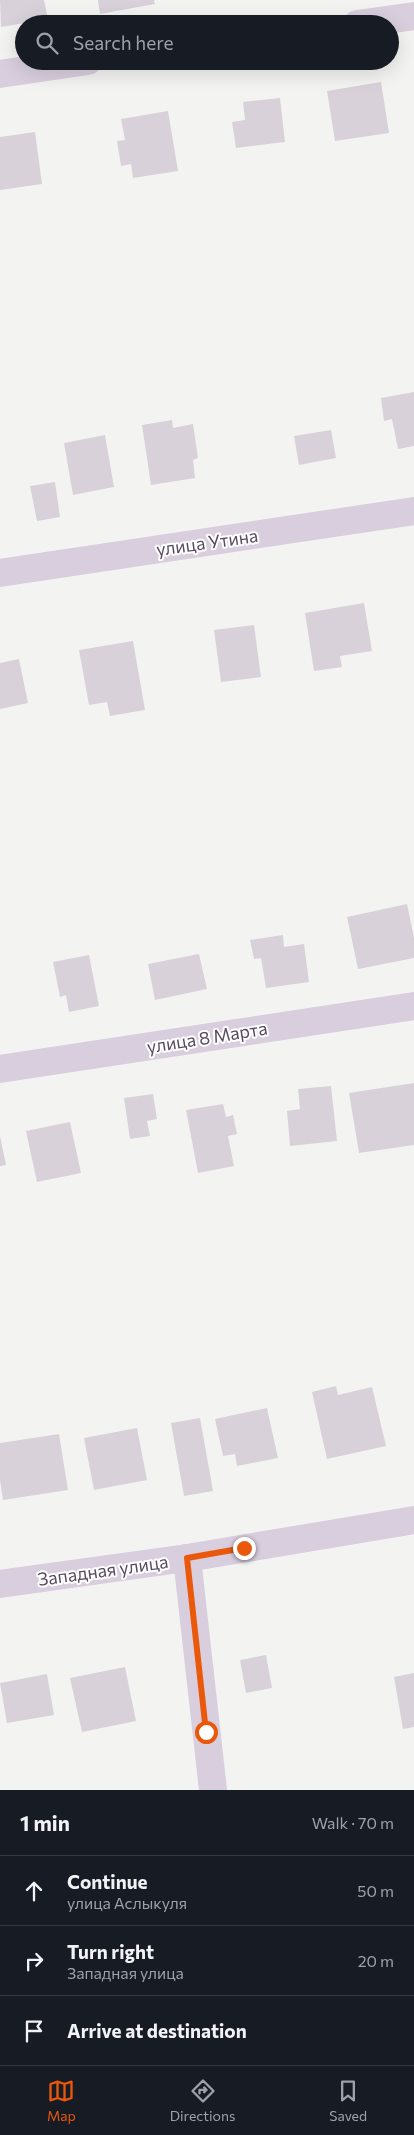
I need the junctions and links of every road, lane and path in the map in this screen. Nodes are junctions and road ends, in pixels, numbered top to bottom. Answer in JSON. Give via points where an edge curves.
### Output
{"nodes":[{"id":1,"x":414,"y":16,"type":"edge"},
{"id":2,"x":399,"y":18,"type":"edge"},
{"id":3,"x":27,"y":70,"type":"edge"},
{"id":4,"x":0,"y":74,"type":"edge"},
{"id":5,"x":414,"y":512,"type":"edge"},
{"id":6,"x":0,"y":573,"type":"edge"},
{"id":7,"x":414,"y":1006,"type":"edge"},
{"id":8,"x":0,"y":1069,"type":"edge"},
{"id":9,"x":414,"y":1520,"type":"edge"},
{"id":10,"x":187,"y":1558,"type":"junction"},
{"id":11,"x":0,"y":1584,"type":"edge"},
{"id":12,"x":213,"y":1790,"type":"edge"}],
"edges":[{"from":1,"to":2,"type":"street"},
{"from":3,"to":4,"type":"street"},
{"from":5,"to":6,"type":"street","name":"улица Утина"},
{"from":7,"to":8,"type":"street","name":"улица 8 Марта"},
{"from":9,"to":10,"type":"street","name":"Западная улица"},
{"from":10,"to":11,"type":"street","name":"Западная улица"},
{"from":10,"to":12,"type":"street"}]}
